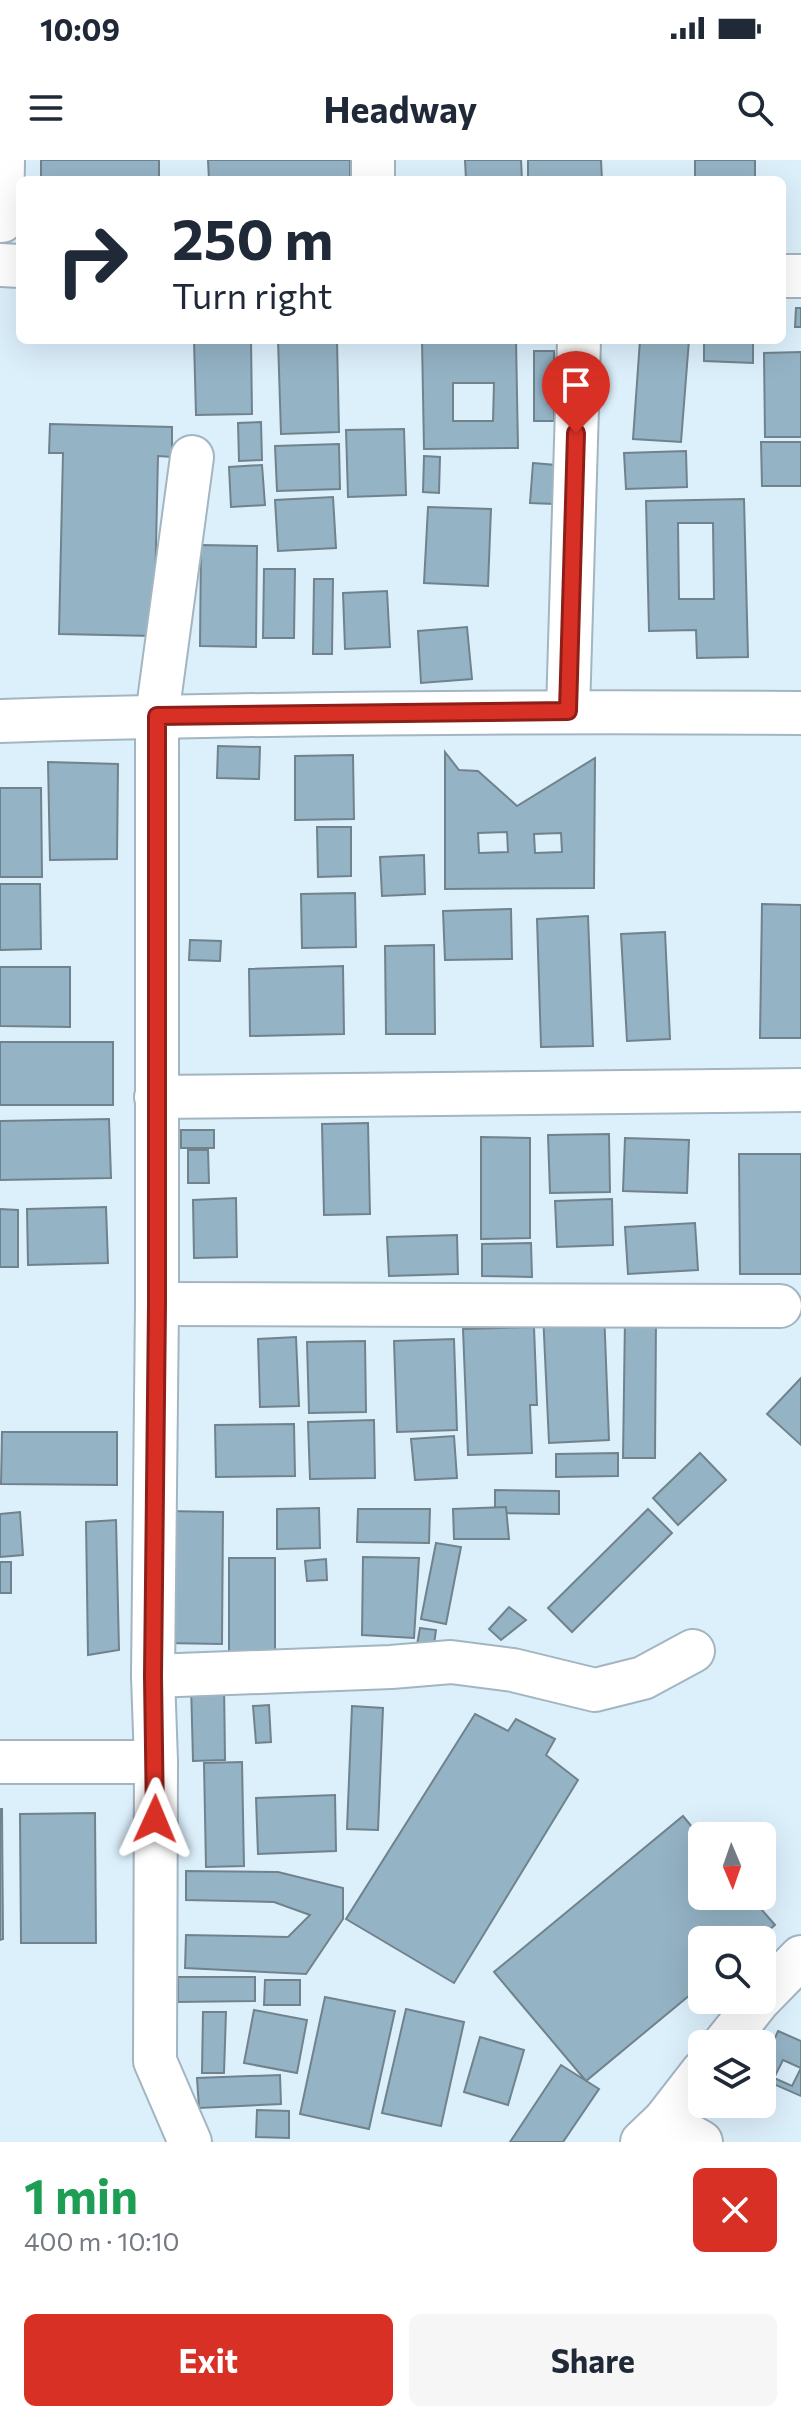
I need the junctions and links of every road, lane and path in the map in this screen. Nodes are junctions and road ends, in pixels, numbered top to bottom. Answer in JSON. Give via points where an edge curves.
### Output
{"nodes":[{"id":1,"x":3,"y":160,"type":"edge"},
{"id":2,"x":2,"y":221,"type":"dead end"},
{"id":3,"x":579,"y":344,"type":"edge"},
{"id":4,"x":192,"y":457,"type":"dead end"},
{"id":5,"x":568,"y":711,"type":"junction"},
{"id":6,"x":801,"y":713,"type":"edge"},
{"id":7,"x":157,"y":716,"type":"junction"},
{"id":8,"x":0,"y":721,"type":"edge"},
{"id":9,"x":801,"y":1090,"type":"edge"},
{"id":10,"x":156,"y":1097,"type":"junction"},
{"id":11,"x":157,"y":1304,"type":"junction"},
{"id":12,"x":780,"y":1306,"type":"dead end"},
{"id":13,"x":693,"y":1651,"type":"dead end"},
{"id":14,"x":153,"y":1676,"type":"junction"},
{"id":15,"x":0,"y":1762,"type":"edge"},
{"id":16,"x":156,"y":1762,"type":"junction"},
{"id":17,"x":801,"y":1957,"type":"edge"},
{"id":18,"x":776,"y":1983,"type":"edge"},
{"id":19,"x":748,"y":2014,"type":"edge"},
{"id":20,"x":735,"y":2030,"type":"edge"},
{"id":21,"x":688,"y":2089,"type":"edge"},
{"id":22,"x":653,"y":2131,"type":"edge"},
{"id":23,"x":190,"y":2142,"type":"edge"},
{"id":24,"x":701,"y":2142,"type":"edge"}],
"edges":[{"from":1,"to":2,"type":"street"},
{"from":3,"to":5,"type":"street"},
{"from":4,"to":7,"type":"street"},
{"from":5,"to":6,"type":"street"},
{"from":5,"to":7,"type":"street"},
{"from":7,"to":8,"type":"street"},
{"from":7,"to":10,"type":"street"},
{"from":9,"to":10,"type":"street"},
{"from":10,"to":11,"type":"street"},
{"from":11,"to":12,"type":"street"},
{"from":11,"to":14,"type":"street"},
{"from":13,"to":14,"type":"street","via":[[643,1678],[595,1690],[451,1662]]},
{"from":14,"to":16,"type":"street"},
{"from":15,"to":16,"type":"street"},
{"from":16,"to":23,"type":"street","via":[[155,2061]]},
{"from":17,"to":18,"type":"street"},
{"from":19,"to":20,"type":"street"},
{"from":21,"to":22,"type":"street"},
{"from":22,"to":24,"type":"street"}]}
